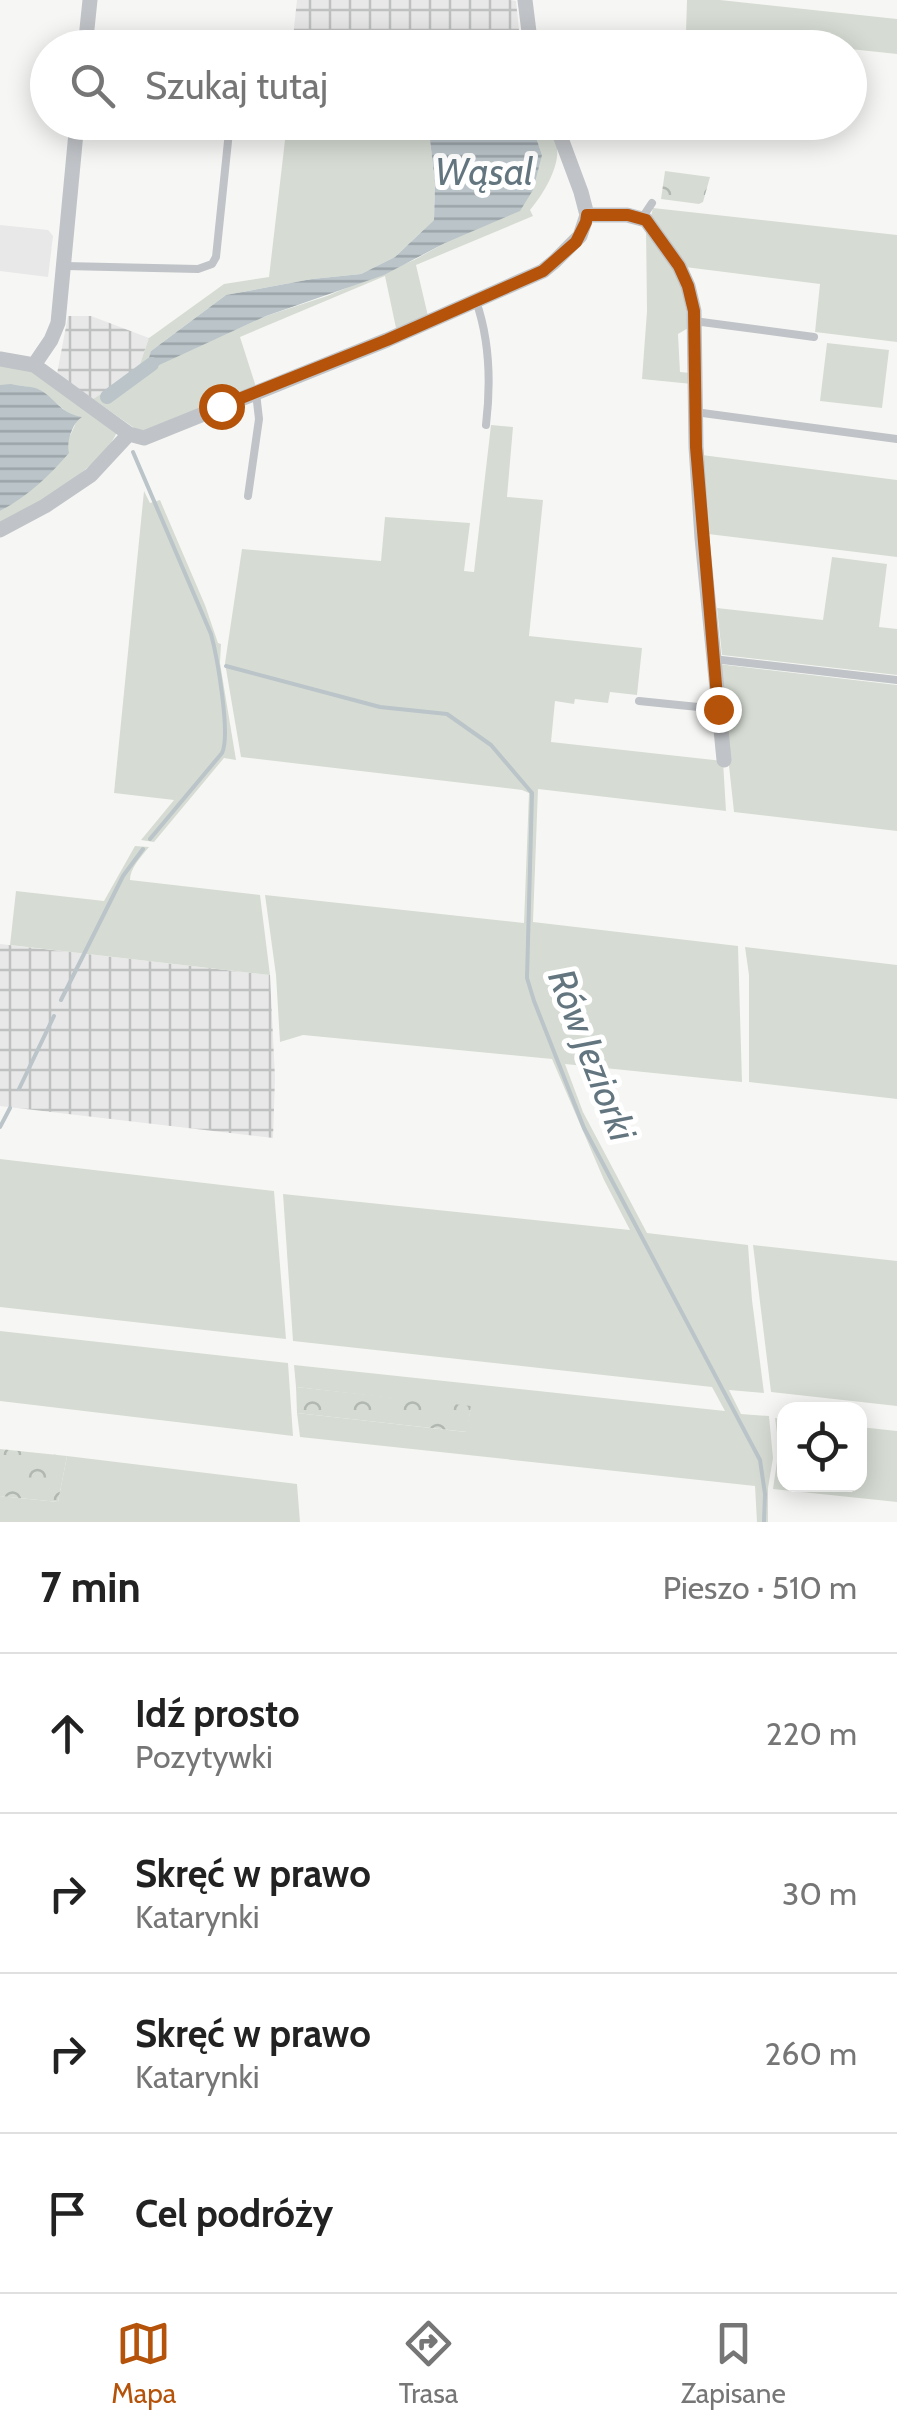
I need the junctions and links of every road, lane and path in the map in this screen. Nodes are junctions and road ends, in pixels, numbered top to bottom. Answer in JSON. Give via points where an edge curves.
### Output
{"nodes":[{"id":1,"x":90,"y":0,"type":"edge"},
{"id":2,"x":525,"y":0,"type":"edge"},
{"id":3,"x":88,"y":30,"type":"edge"},
{"id":4,"x":529,"y":30,"type":"edge"},
{"id":5,"x":76,"y":140,"type":"edge"},
{"id":6,"x":228,"y":140,"type":"edge"},
{"id":7,"x":561,"y":140,"type":"edge"},
{"id":8,"x":652,"y":203,"type":"dead end"},
{"id":9,"x":587,"y":215,"type":"junction"},
{"id":10,"x":642,"y":218,"type":"junction"},
{"id":11,"x":65,"y":266,"type":"junction"},
{"id":12,"x":476,"y":300,"type":"junction"},
{"id":13,"x":694,"y":321,"type":"junction"},
{"id":14,"x":814,"y":337,"type":"dead end"},
{"id":15,"x":0,"y":359,"type":"edge"},
{"id":16,"x":34,"y":366,"type":"junction"},
{"id":17,"x":256,"y":394,"type":"junction"},
{"id":18,"x":696,"y":412,"type":"junction"},
{"id":19,"x":486,"y":425,"type":"dead end"},
{"id":20,"x":129,"y":434,"type":"junction"},
{"id":21,"x":897,"y":439,"type":"edge"},
{"id":22,"x":248,"y":496,"type":"dead end"},
{"id":23,"x":0,"y":530,"type":"edge"},
{"id":24,"x":713,"y":659,"type":"junction"},
{"id":25,"x":897,"y":680,"type":"edge"},
{"id":26,"x":638,"y":701,"type":"dead end"},
{"id":27,"x":718,"y":709,"type":"junction"},
{"id":28,"x":724,"y":760,"type":"dead end"}],
"edges":[{"from":1,"to":3,"type":"street"},
{"from":2,"to":4,"type":"street"},
{"from":5,"to":11,"type":"street"},
{"from":6,"to":11,"type":"lane","via":[[212,264]]},
{"from":7,"to":9,"type":"street"},
{"from":8,"to":10,"type":"lane"},
{"from":9,"to":10,"type":"street"},
{"from":9,"to":12,"type":"street","via":[[580,236],[555,262]]},
{"from":10,"to":13,"type":"street","via":[[682,272]]},
{"from":11,"to":16,"type":"street","via":[[58,323]]},
{"from":12,"to":17,"type":"street"},
{"from":12,"to":19,"type":"lane","via":[[490,375]]},
{"from":13,"to":14,"type":"lane"},
{"from":13,"to":18,"type":"street"},
{"from":15,"to":16,"type":"street"},
{"from":16,"to":20,"type":"street"},
{"from":17,"to":20,"type":"street","via":[[152,436]]},
{"from":17,"to":22,"type":"lane"},
{"from":18,"to":21,"type":"lane"},
{"from":18,"to":24,"type":"street"},
{"from":20,"to":23,"type":"street","via":[[91,474]]},
{"from":24,"to":25,"type":"lane"},
{"from":24,"to":27,"type":"street"},
{"from":26,"to":27,"type":"lane"},
{"from":27,"to":28,"type":"street"}]}
